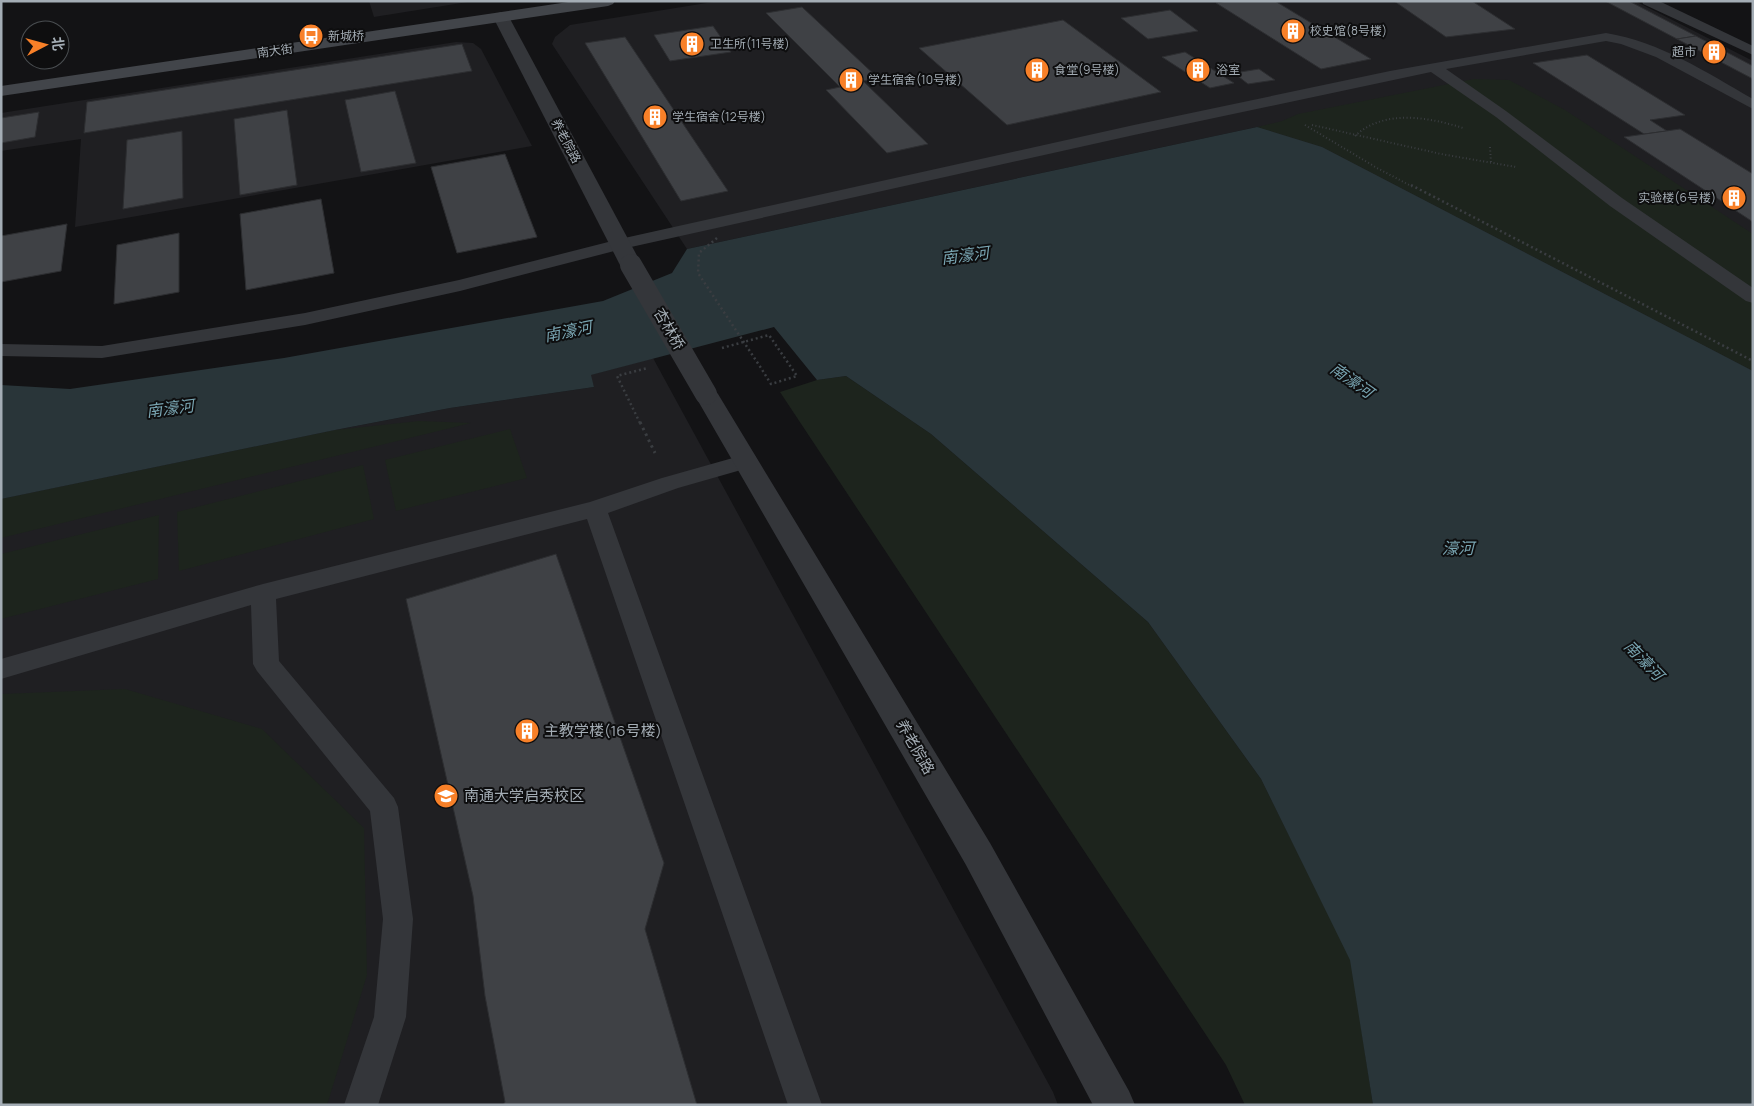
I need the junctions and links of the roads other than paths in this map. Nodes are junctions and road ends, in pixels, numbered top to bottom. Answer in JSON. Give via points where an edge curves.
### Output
{"nodes":[{"id":1,"x":608,"y":1,"type":"edge"},
{"id":2,"x":1648,"y":1,"type":"edge"},
{"id":3,"x":500,"y":17,"type":"junction"},
{"id":4,"x":1753,"y":51,"type":"edge"},
{"id":5,"x":1434,"y":67,"type":"junction"},
{"id":6,"x":1,"y":91,"type":"edge"},
{"id":7,"x":1753,"y":105,"type":"edge"},
{"id":8,"x":620,"y":244,"type":"junction"},
{"id":9,"x":631,"y":264,"type":"joint"},
{"id":10,"x":1753,"y":297,"type":"edge"},
{"id":11,"x":1,"y":350,"type":"edge"},
{"id":12,"x":706,"y":394,"type":"joint"},
{"id":13,"x":748,"y":462,"type":"junction"},
{"id":14,"x":595,"y":509,"type":"junction"},
{"id":15,"x":263,"y":594,"type":"junction"},
{"id":16,"x":1,"y":669,"type":"edge"},
{"id":17,"x":361,"y":1105,"type":"edge"},
{"id":18,"x":805,"y":1105,"type":"edge"},
{"id":19,"x":1115,"y":1105,"type":"edge"}],
"edges":[{"from":1,"to":3,"type":"main road","name":"南大街"},
{"from":2,"to":4,"type":"lane"},
{"from":3,"to":6,"type":"main road","name":"南大街"},
{"from":3,"to":8,"type":"street","name":"养老院路"},
{"from":5,"to":7,"type":"lane","via":[[1605,37],[1654,50]]},
{"from":5,"to":8,"type":"lane"},
{"from":5,"to":10,"type":"lane","via":[[1616,202]]},
{"from":8,"to":9,"type":"street","name":"养老院路"},
{"from":8,"to":11,"type":"lane","via":[[460,285],[306,319],[102,352]]},
{"from":9,"to":12,"type":"street","name":"杏林桥","bridge":true},
{"from":12,"to":13,"type":"street","name":"养老院路"},
{"from":13,"to":14,"type":"lane","via":[[670,483]]},
{"from":13,"to":19,"type":"street","name":"养老院路","via":[[978,854]]},
{"from":14,"to":15,"type":"lane"},
{"from":14,"to":18,"type":"lane"},
{"from":15,"to":16,"type":"lane"},
{"from":15,"to":17,"type":"lane","via":[[266,664],[384,807],[398,929],[390,1017]]}]}
